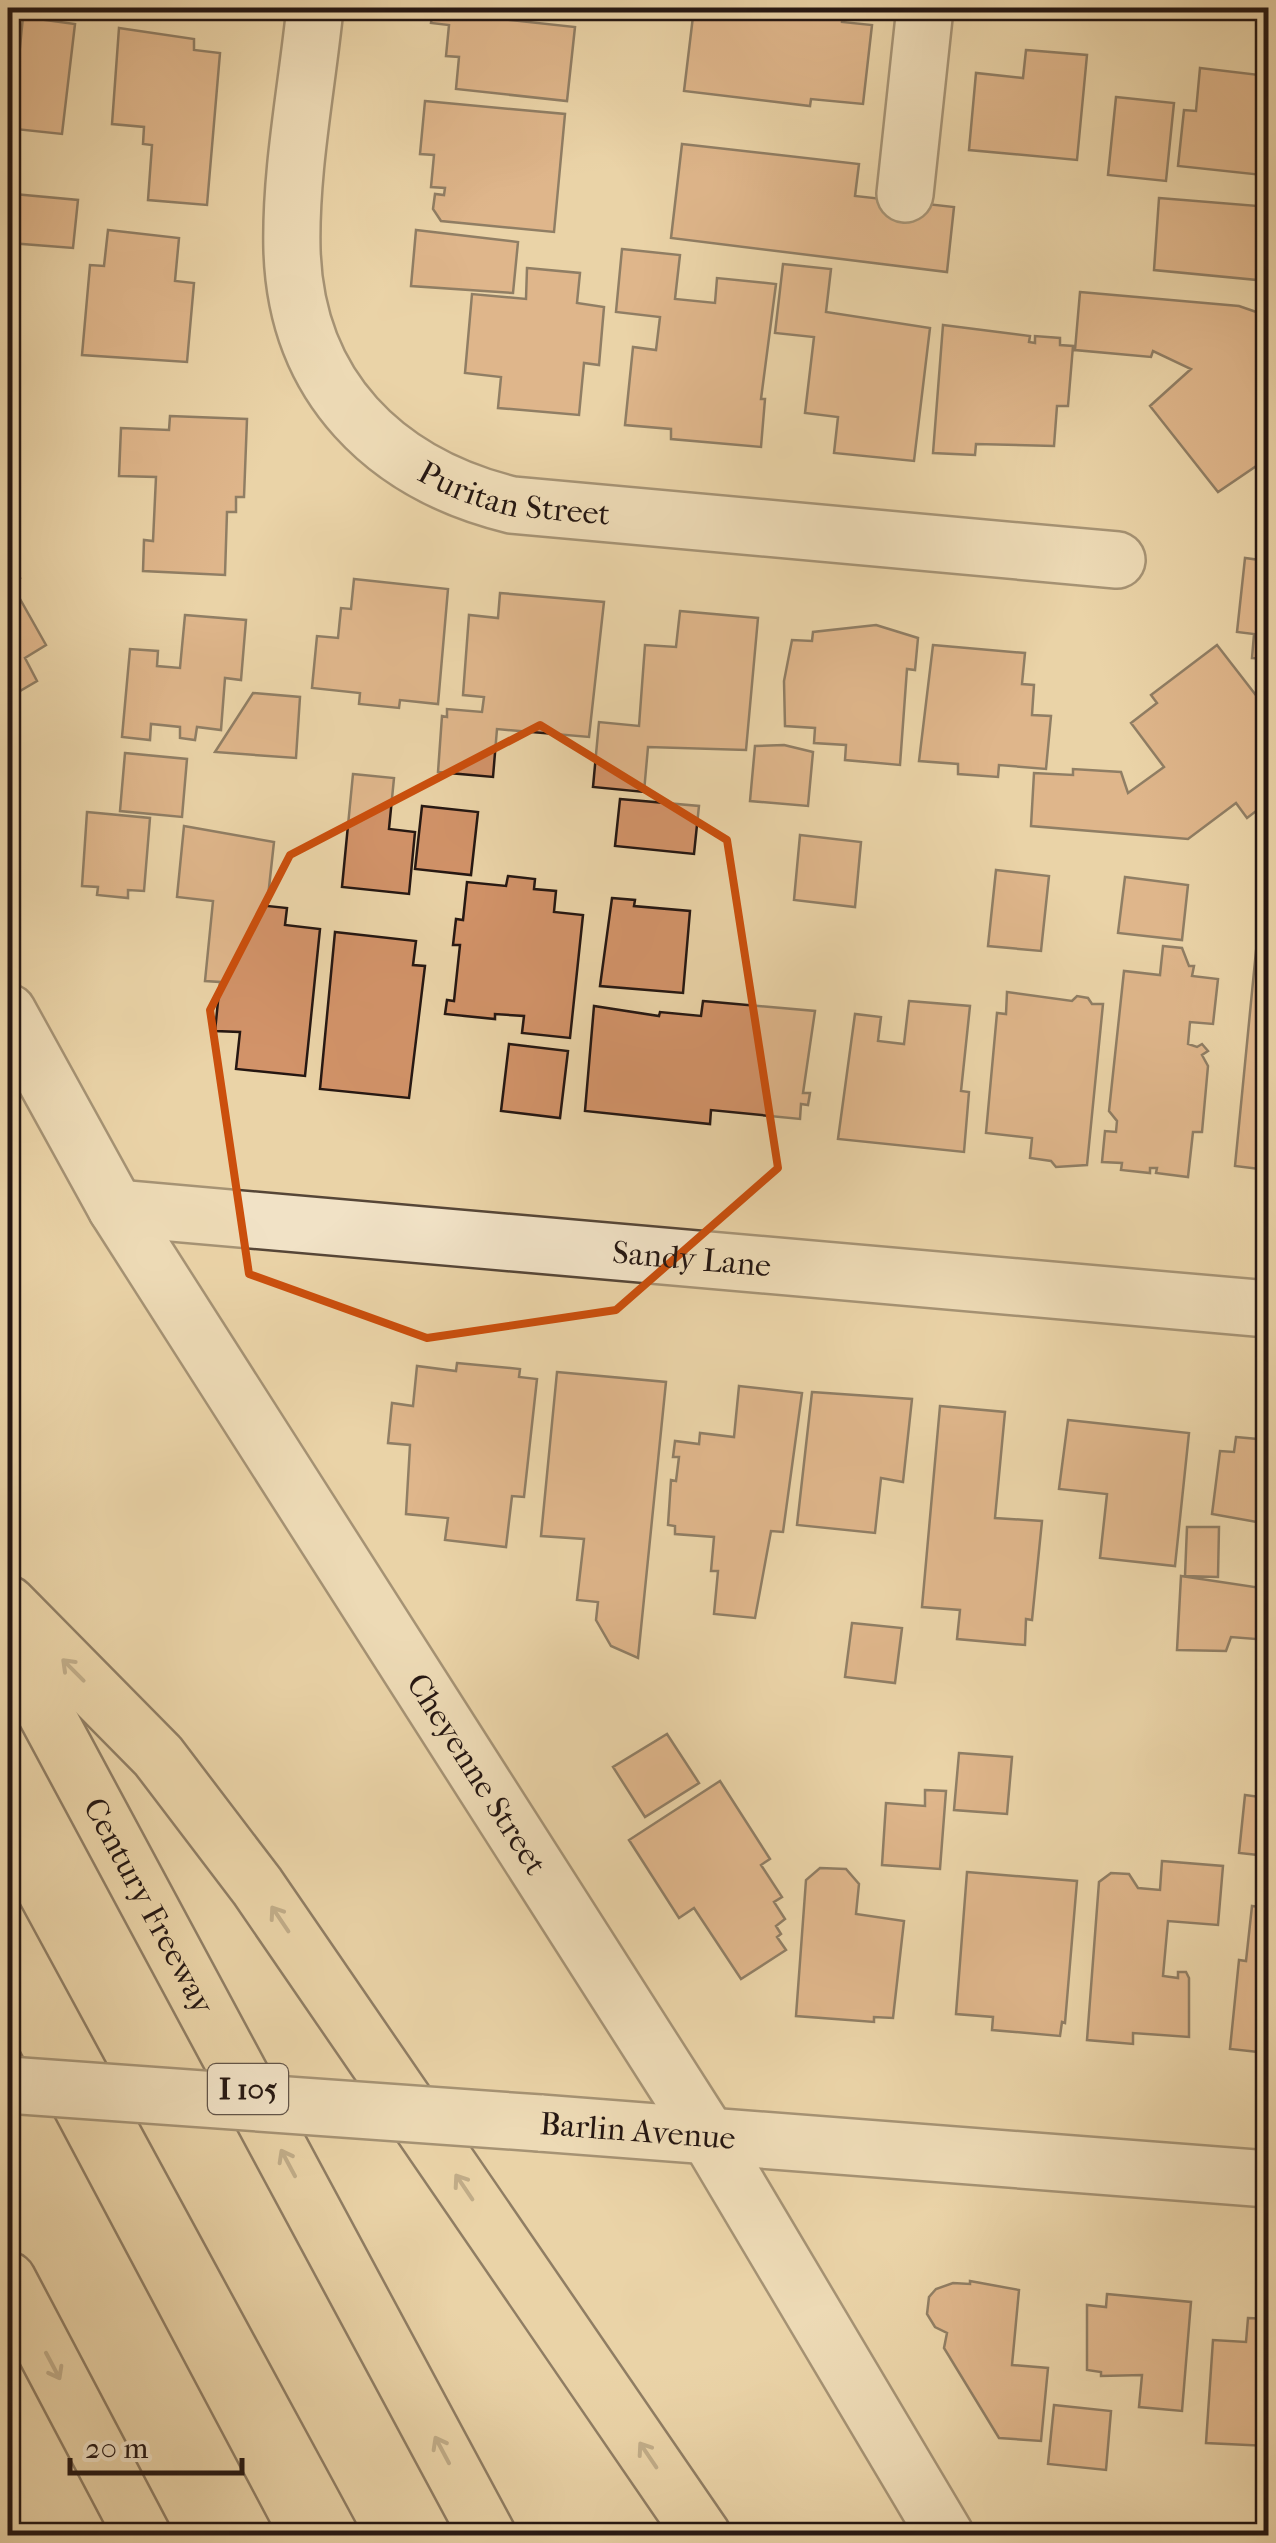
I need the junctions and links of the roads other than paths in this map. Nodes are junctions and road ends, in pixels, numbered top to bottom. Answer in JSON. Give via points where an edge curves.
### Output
{"nodes":[{"id":1,"x":315,"y":8,"type":"edge"},
{"id":2,"x":924,"y":8,"type":"edge"},
{"id":3,"x":905,"y":194,"type":"dead end"},
{"id":4,"x":1117,"y":560,"type":"dead end"},
{"id":5,"x":8,"y":1012,"type":"edge"},
{"id":6,"x":116,"y":1208,"type":"junction"},
{"id":7,"x":1268,"y":1309,"type":"edge"},
{"id":8,"x":8,"y":1604,"type":"edge"},
{"id":9,"x":8,"y":1643,"type":"edge"},
{"id":10,"x":8,"y":2085,"type":"edge"},
{"id":11,"x":707,"y":2134,"type":"junction"},
{"id":12,"x":1268,"y":2179,"type":"edge"},
{"id":13,"x":8,"y":2280,"type":"edge"},
{"id":14,"x":143,"y":2536,"type":"edge"},
{"id":15,"x":488,"y":2536,"type":"edge"},
{"id":16,"x":703,"y":2536,"type":"edge"},
{"id":17,"x":946,"y":2536,"type":"edge"}],
"edges":[{"from":1,"to":4,"type":"street","name":"Puritan Street","via":[[293,228],[301,312],[341,397],[379,444],[410,466],[442,484],[512,505]]},
{"from":2,"to":3,"type":"street"},
{"from":5,"to":6,"type":"street","name":"Cheyenne Street"},
{"from":6,"to":7,"type":"street","name":"Sandy Lane"},
{"from":6,"to":11,"type":"street","name":"Cheyenne Street"},
{"from":16,"to":8,"type":"highway","one_way":true,"via":[[257,1886],[158,1756]]},
{"from":15,"to":9,"type":"highway","name":"Century Freeway","number":"I 105","one_way":true},
{"from":10,"to":11,"type":"street","name":"Barlin Avenue","bridge":true},
{"from":11,"to":12,"type":"street","name":"Barlin Avenue"},
{"from":11,"to":17,"type":"street","name":"Cheyenne Street"},
{"from":13,"to":14,"type":"highway","one_way":true}]}
